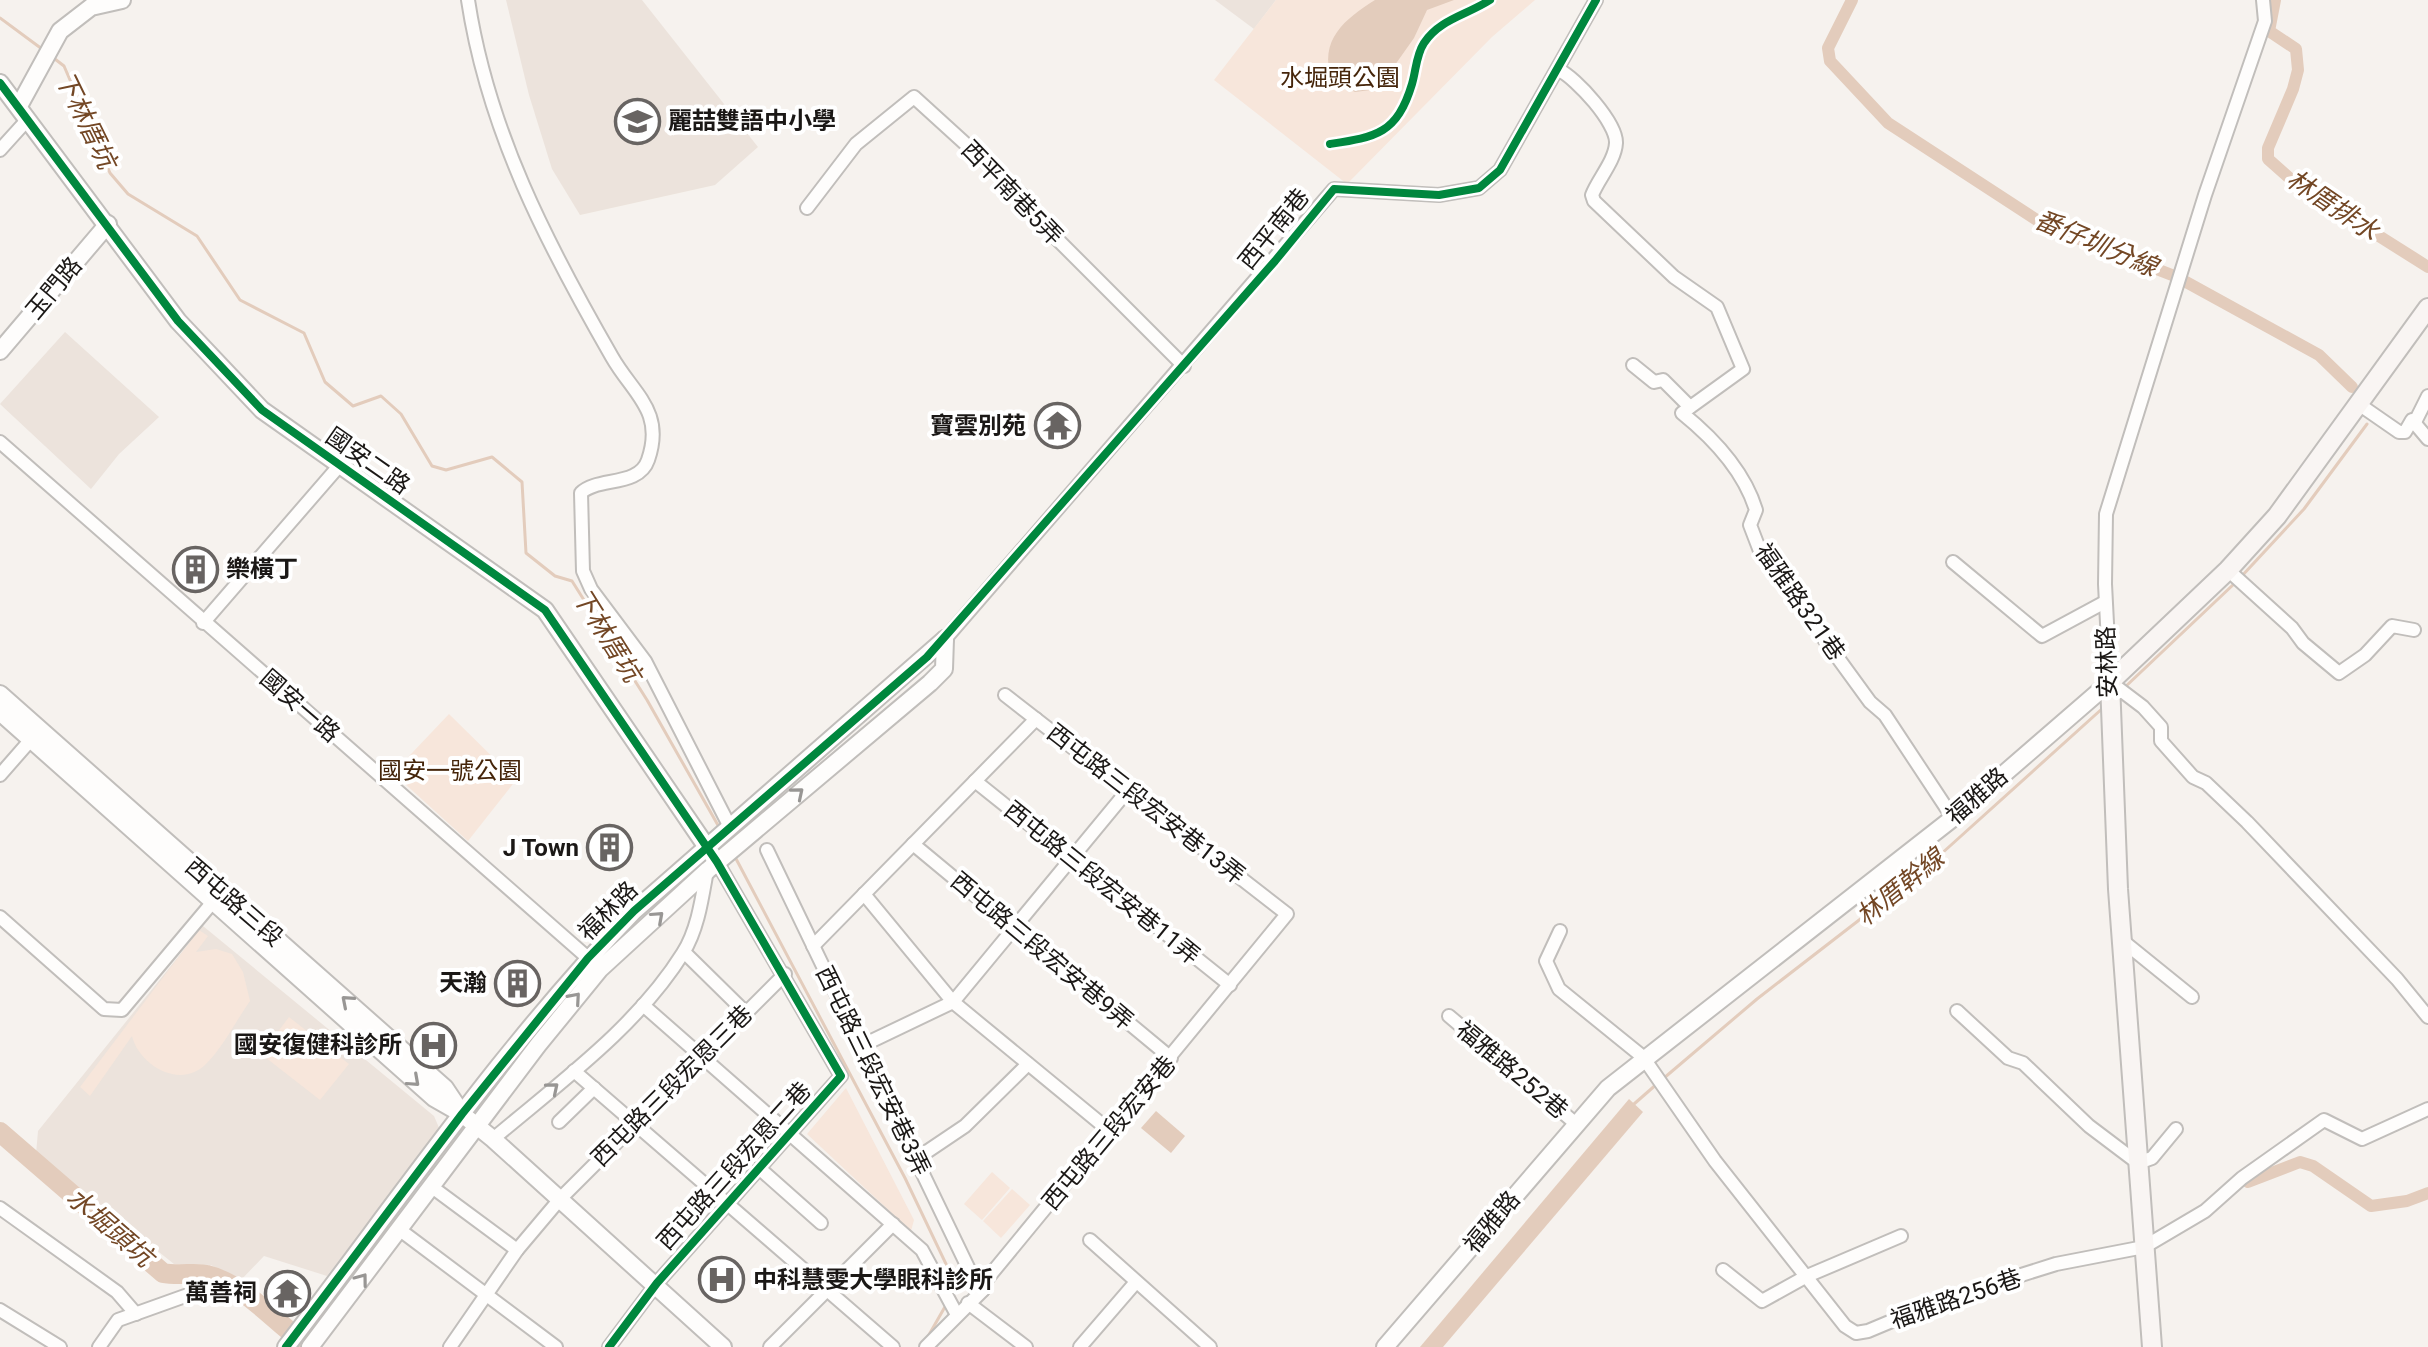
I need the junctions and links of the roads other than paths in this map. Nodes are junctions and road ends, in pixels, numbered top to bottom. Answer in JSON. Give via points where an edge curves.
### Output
{"nodes":[{"id":1,"x":122,"y":0,"type":"edge"},
{"id":2,"x":468,"y":0,"type":"edge"},
{"id":3,"x":1596,"y":0,"type":"edge"},
{"id":4,"x":2263,"y":0,"type":"edge"},
{"id":5,"x":1559,"y":70,"type":"junction"},
{"id":6,"x":0,"y":83,"type":"edge"},
{"id":7,"x":24,"y":112,"type":"junction"},
{"id":8,"x":0,"y":150,"type":"edge"},
{"id":9,"x":807,"y":208,"type":"dead end"},
{"id":10,"x":108,"y":224,"type":"junction"},
{"id":11,"x":2428,"y":308,"type":"edge"},
{"id":12,"x":0,"y":351,"type":"edge"},
{"id":13,"x":1633,"y":365,"type":"dead end"},
{"id":14,"x":1184,"y":366,"type":"junction"},
{"id":15,"x":2428,"y":396,"type":"edge"},
{"id":16,"x":2360,"y":405,"type":"junction"},
{"id":17,"x":1690,"y":407,"type":"junction"},
{"id":18,"x":2415,"y":422,"type":"junction"},
{"id":19,"x":2428,"y":439,"type":"edge"},
{"id":20,"x":0,"y":442,"type":"edge"},
{"id":21,"x":339,"y":466,"type":"junction"},
{"id":22,"x":1953,"y":562,"type":"dead end"},
{"id":23,"x":2231,"y":572,"type":"junction"},
{"id":24,"x":1004,"y":574,"type":"joint"},
{"id":25,"x":2105,"y":602,"type":"junction"},
{"id":26,"x":203,"y":623,"type":"junction"},
{"id":27,"x":2414,"y":630,"type":"dead end"},
{"id":28,"x":945,"y":639,"type":"junction"},
{"id":29,"x":0,"y":694,"type":"edge"},
{"id":30,"x":2114,"y":694,"type":"junction"},
{"id":31,"x":1005,"y":695,"type":"dead end"},
{"id":32,"x":0,"y":712,"type":"edge"},
{"id":33,"x":1036,"y":719,"type":"junction"},
{"id":34,"x":35,"y":734,"type":"junction"},
{"id":35,"x":0,"y":775,"type":"edge"},
{"id":36,"x":975,"y":781,"type":"junction"},
{"id":37,"x":1128,"y":790,"type":"junction"},
{"id":38,"x":1953,"y":818,"type":"junction"},
{"id":39,"x":720,"y":836,"type":"junction"},
{"id":40,"x":913,"y":844,"type":"junction"},
{"id":41,"x":767,"y":850,"type":"dead end"},
{"id":42,"x":723,"y":857,"type":"junction"},
{"id":43,"x":1072,"y":858,"type":"junction"},
{"id":44,"x":864,"y":894,"type":"junction"},
{"id":45,"x":217,"y":896,"type":"junction"},
{"id":46,"x":1287,"y":914,"type":"joint"},
{"id":47,"x":0,"y":917,"type":"edge"},
{"id":48,"x":1014,"y":928,"type":"junction"},
{"id":49,"x":1560,"y":931,"type":"dead end"},
{"id":50,"x":2124,"y":942,"type":"junction"},
{"id":51,"x":813,"y":946,"type":"junction"},
{"id":52,"x":684,"y":952,"type":"junction"},
{"id":53,"x":594,"y":964,"type":"junction"},
{"id":54,"x":785,"y":974,"type":"junction"},
{"id":55,"x":1230,"y":985,"type":"junction"},
{"id":56,"x":2192,"y":997,"type":"dead end"},
{"id":57,"x":953,"y":1002,"type":"junction"},
{"id":58,"x":643,"y":1005,"type":"junction"},
{"id":59,"x":1957,"y":1011,"type":"dead end"},
{"id":60,"x":746,"y":1013,"type":"junction"},
{"id":61,"x":1449,"y":1016,"type":"dead end"},
{"id":62,"x":2428,"y":1017,"type":"edge"},
{"id":63,"x":861,"y":1046,"type":"junction"},
{"id":64,"x":703,"y":1055,"type":"junction"},
{"id":65,"x":1643,"y":1057,"type":"junction"},
{"id":66,"x":1171,"y":1058,"type":"junction"},
{"id":67,"x":1028,"y":1064,"type":"junction"},
{"id":68,"x":574,"y":1071,"type":"junction"},
{"id":69,"x":594,"y":1088,"type":"junction"},
{"id":70,"x":2428,"y":1109,"type":"edge"},
{"id":71,"x":462,"y":1114,"type":"junction"},
{"id":72,"x":559,"y":1122,"type":"dead end"},
{"id":73,"x":1575,"y":1123,"type":"junction"},
{"id":74,"x":635,"y":1124,"type":"junction"},
{"id":75,"x":477,"y":1126,"type":"junction"},
{"id":76,"x":2176,"y":1129,"type":"dead end"},
{"id":77,"x":791,"y":1132,"type":"junction"},
{"id":78,"x":1111,"y":1132,"type":"junction"},
{"id":79,"x":493,"y":1139,"type":"junction"},
{"id":80,"x":916,"y":1159,"type":"junction"},
{"id":81,"x":2138,"y":1163,"type":"junction"},
{"id":82,"x":759,"y":1168,"type":"junction"},
{"id":83,"x":432,"y":1187,"type":"junction"},
{"id":84,"x":560,"y":1199,"type":"junction"},
{"id":85,"x":726,"y":1205,"type":"junction"},
{"id":86,"x":0,"y":1208,"type":"edge"},
{"id":87,"x":821,"y":1223,"type":"dead end"},
{"id":88,"x":893,"y":1224,"type":"junction"},
{"id":89,"x":400,"y":1230,"type":"junction"},
{"id":90,"x":1901,"y":1236,"type":"dead end"},
{"id":91,"x":1090,"y":1240,"type":"dead end"},
{"id":92,"x":2144,"y":1247,"type":"junction"},
{"id":93,"x":517,"y":1250,"type":"junction"},
{"id":94,"x":1723,"y":1270,"type":"dead end"},
{"id":95,"x":1807,"y":1276,"type":"junction"},
{"id":96,"x":1136,"y":1282,"type":"junction"},
{"id":97,"x":657,"y":1283,"type":"junction"},
{"id":98,"x":983,"y":1290,"type":"junction"},
{"id":99,"x":199,"y":1291,"type":"dead end"},
{"id":100,"x":826,"y":1291,"type":"junction"},
{"id":101,"x":487,"y":1296,"type":"junction"},
{"id":102,"x":968,"y":1303,"type":"junction"},
{"id":103,"x":0,"y":1310,"type":"edge"},
{"id":104,"x":956,"y":1313,"type":"junction"},
{"id":105,"x":136,"y":1314,"type":"junction"},
{"id":106,"x":291,"y":1340,"type":"edge"},
{"id":107,"x":316,"y":1345,"type":"edge"},
{"id":108,"x":60,"y":1347,"type":"edge"},
{"id":109,"x":99,"y":1347,"type":"edge"},
{"id":110,"x":450,"y":1347,"type":"edge"},
{"id":111,"x":556,"y":1347,"type":"edge"},
{"id":112,"x":609,"y":1347,"type":"edge"},
{"id":113,"x":723,"y":1347,"type":"edge"},
{"id":114,"x":770,"y":1347,"type":"edge"},
{"id":115,"x":893,"y":1347,"type":"edge"},
{"id":116,"x":926,"y":1347,"type":"edge"},
{"id":117,"x":1026,"y":1347,"type":"edge"},
{"id":118,"x":1080,"y":1347,"type":"edge"},
{"id":119,"x":1210,"y":1347,"type":"edge"},
{"id":120,"x":1385,"y":1347,"type":"edge"},
{"id":121,"x":2152,"y":1347,"type":"edge"}],
"edges":[{"from":1,"to":7,"type":"street","via":[[91,7],[60,31]]},
{"from":2,"to":39,"type":"street","via":[[489,100],[529,202],[618,368],[648,406],[648,461],[641,471],[588,486],[581,493],[583,571],[645,661]]},
{"from":3,"to":5,"type":"street","name":"西平南巷"},
{"from":4,"to":25,"type":"street","name":"安林路","via":[[2265,21],[2106,514]]},
{"from":5,"to":14,"type":"street","name":"西平南巷","via":[[1500,170],[1479,188],[1439,195],[1334,189]]},
{"from":5,"to":17,"type":"street","via":[[1579,82],[1615,133],[1615,149],[1595,186],[1594,201],[1724,318],[1743,369]]},
{"from":6,"to":7,"type":"street","name":"國安二路"},
{"from":7,"to":8,"type":"street"},
{"from":7,"to":10,"type":"street","name":"國安二路"},
{"from":9,"to":14,"type":"street","name":"西平南巷5弄","via":[[856,144],[914,97],[1025,198],[1041,223]]},
{"from":10,"to":12,"type":"street","name":"玉門路"},
{"from":10,"to":21,"type":"street","name":"國安二路","via":[[219,368],[262,410]]},
{"from":11,"to":16,"type":"main road","name":"福雅路"},
{"from":13,"to":17,"type":"street","via":[[1654,382],[1663,380]]},
{"from":14,"to":24,"type":"street","name":"西平南巷"},
{"from":15,"to":18,"type":"street"},
{"from":16,"to":18,"type":"street","via":[[2399,432]]},
{"from":16,"to":23,"type":"main road","name":"福雅路"},
{"from":17,"to":38,"type":"street","name":"福雅路321巷","via":[[1682,413],[1702,429],[1749,490],[1756,510],[1750,525],[1760,551],[1870,702],[1885,715]]},
{"from":18,"to":19,"type":"street"},
{"from":20,"to":26,"type":"street","name":"國安一路"},
{"from":21,"to":26,"type":"street"},
{"from":21,"to":39,"type":"street","name":"國安二路","via":[[545,610]]},
{"from":22,"to":25,"type":"street","via":[[2042,636]]},
{"from":23,"to":27,"type":"street","via":[[2339,673],[2392,626]]},
{"from":23,"to":30,"type":"main road","name":"福雅路"},
{"from":24,"to":28,"type":"street","name":"福林路"},
{"from":25,"to":30,"type":"street","name":"安林路"},
{"from":26,"to":53,"type":"street","name":"國安一路"},
{"from":28,"to":39,"type":"street","name":"福林路"},
{"from":42,"to":28,"type":"street","name":"福林路","one_way":true,"via":[[930,683],[944,669]]},
{"from":29,"to":34,"type":"street","name":"西屯路三段"},
{"from":30,"to":38,"type":"street","name":"福雅路"},
{"from":30,"to":50,"type":"main road","name":"安林路"},
{"from":30,"to":62,"type":"street","via":[[2143,707],[2161,727],[2161,741],[2193,777],[2247,822]]},
{"from":31,"to":33,"type":"street","name":"西屯路三段宏安巷13弄"},
{"from":32,"to":34,"type":"street","name":"西屯路三段"},
{"from":33,"to":36,"type":"street"},
{"from":33,"to":37,"type":"street","name":"西屯路三段宏安巷13弄"},
{"from":34,"to":35,"type":"street"},
{"from":34,"to":45,"type":"street","name":"西屯路三段"},
{"from":36,"to":40,"type":"street"},
{"from":36,"to":43,"type":"street","name":"西屯路三段宏安巷11弄"},
{"from":37,"to":43,"type":"street"},
{"from":37,"to":46,"type":"street","name":"西屯路三段宏安巷13弄"},
{"from":38,"to":65,"type":"street","name":"福雅路"},
{"from":39,"to":42,"type":"street","name":"國安二路"},
{"from":39,"to":53,"type":"street","name":"福林路","via":[[634,911]]},
{"from":40,"to":44,"type":"street"},
{"from":40,"to":48,"type":"street","name":"西屯路三段宏安巷9弄"},
{"from":41,"to":51,"type":"street","name":"西屯路三段宏安巷3弄"},
{"from":42,"to":52,"type":"street"},
{"from":53,"to":42,"type":"street","name":"福林路","one_way":true},
{"from":42,"to":54,"type":"street"},
{"from":43,"to":48,"type":"street"},
{"from":43,"to":55,"type":"street","name":"西屯路三段宏安巷11弄"},
{"from":44,"to":51,"type":"street"},
{"from":44,"to":57,"type":"street"},
{"from":45,"to":47,"type":"street","via":[[122,1010],[114,1011],[104,1009]]},
{"from":45,"to":71,"type":"street","name":"西屯路三段","via":[[434,1098]]},
{"from":46,"to":55,"type":"street","name":"西屯路三段宏安巷"},
{"from":48,"to":57,"type":"street"},
{"from":48,"to":66,"type":"street","name":"西屯路三段宏安巷9弄"},
{"from":49,"to":65,"type":"street","name":"福雅路256巷","via":[[1546,961],[1553,981]]},
{"from":50,"to":56,"type":"street"},
{"from":50,"to":81,"type":"main road","name":"安林路"},
{"from":51,"to":63,"type":"street","name":"西屯路三段宏安巷3弄"},
{"from":52,"to":58,"type":"street"},
{"from":52,"to":60,"type":"street"},
{"from":53,"to":71,"type":"street","name":"福林路"},
{"from":75,"to":53,"type":"street","name":"福林路","one_way":true},
{"from":54,"to":60,"type":"street","name":"西屯路三段宏恩三巷"},
{"from":54,"to":77,"type":"street","name":"西屯路三段宏恩二巷","via":[[841,1076]]},
{"from":55,"to":66,"type":"street","name":"西屯路三段宏安巷"},
{"from":57,"to":63,"type":"street"},
{"from":57,"to":67,"type":"street"},
{"from":58,"to":64,"type":"street"},
{"from":58,"to":68,"type":"street"},
{"from":59,"to":81,"type":"street"},
{"from":60,"to":64,"type":"street","name":"西屯路三段宏恩三巷"},
{"from":61,"to":73,"type":"street","name":"福雅路252巷"},
{"from":63,"to":80,"type":"street","name":"西屯路三段宏安巷3弄"},
{"from":64,"to":74,"type":"street","name":"西屯路三段宏恩三巷"},
{"from":64,"to":77,"type":"street"},
{"from":65,"to":73,"type":"street","name":"福雅路"},
{"from":65,"to":95,"type":"street","name":"福雅路256巷","via":[[1715,1161]]},
{"from":66,"to":78,"type":"street","name":"西屯路三段宏安巷"},
{"from":67,"to":78,"type":"street"},
{"from":67,"to":80,"type":"street","via":[[965,1126]]},
{"from":68,"to":69,"type":"street"},
{"from":79,"to":68,"type":"street","one_way":true},
{"from":69,"to":72,"type":"street"},
{"from":69,"to":74,"type":"street"},
{"from":70,"to":92,"type":"street","name":"福雅路256巷","via":[[2362,1139],[2324,1120],[2205,1211]]},
{"from":71,"to":75,"type":"street","name":"西屯路三段"},
{"from":71,"to":106,"type":"street","name":"福林路"},
{"from":73,"to":120,"type":"street","name":"福雅路"},
{"from":74,"to":84,"type":"street","name":"西屯路三段宏恩三巷"},
{"from":74,"to":85,"type":"street"},
{"from":75,"to":79,"type":"street","name":"西屯路三段"},
{"from":75,"to":83,"type":"street","name":"福林路"},
{"from":76,"to":81,"type":"street","via":[[2152,1158]]},
{"from":77,"to":82,"type":"street","name":"西屯路三段宏恩二巷"},
{"from":77,"to":88,"type":"street"},
{"from":78,"to":98,"type":"street","name":"西屯路三段宏安巷"},
{"from":79,"to":84,"type":"street","name":"西屯路三段"},
{"from":80,"to":98,"type":"street","name":"西屯路三段宏安巷3弄"},
{"from":81,"to":92,"type":"main road","name":"安林路"},
{"from":82,"to":85,"type":"street","name":"西屯路三段宏恩二巷"},
{"from":82,"to":87,"type":"street"},
{"from":83,"to":89,"type":"street","name":"福林路"},
{"from":83,"to":93,"type":"street"},
{"from":84,"to":93,"type":"street","name":"西屯路三段宏恩三巷"},
{"from":84,"to":97,"type":"street","name":"西屯路三段"},
{"from":85,"to":97,"type":"street","name":"西屯路三段宏恩二巷"},
{"from":85,"to":100,"type":"street"},
{"from":86,"to":105,"type":"street","via":[[117,1292]]},
{"from":88,"to":100,"type":"street"},
{"from":88,"to":104,"type":"street","via":[[922,1250]]},
{"from":89,"to":101,"type":"street"},
{"from":107,"to":89,"type":"street","name":"福林路","one_way":true},
{"from":90,"to":95,"type":"street"},
{"from":91,"to":96,"type":"street"},
{"from":92,"to":95,"type":"street","name":"福雅路256巷","via":[[2056,1264],[1856,1333]]},
{"from":92,"to":121,"type":"main road","name":"安林路"},
{"from":93,"to":101,"type":"street","name":"西屯路三段宏恩三巷"},
{"from":94,"to":95,"type":"street","via":[[1762,1301]]},
{"from":96,"to":118,"type":"street"},
{"from":96,"to":119,"type":"street"},
{"from":97,"to":112,"type":"street","name":"西屯路三段宏恩二巷"},
{"from":97,"to":113,"type":"street","name":"西屯路三段"},
{"from":98,"to":102,"type":"street","name":"西屯路三段宏安巷"},
{"from":99,"to":105,"type":"street"},
{"from":100,"to":114,"type":"street"},
{"from":100,"to":115,"type":"street"},
{"from":101,"to":110,"type":"street","name":"西屯路三段宏恩三巷"},
{"from":101,"to":111,"type":"street"},
{"from":102,"to":104,"type":"street","name":"西屯路三段宏安巷"},
{"from":102,"to":117,"type":"street"},
{"from":103,"to":108,"type":"street"},
{"from":104,"to":116,"type":"street","name":"西屯路三段宏安巷"},
{"from":105,"to":109,"type":"street","via":[[118,1320]]},
{"from":106,"to":107,"type":"street"}]}
